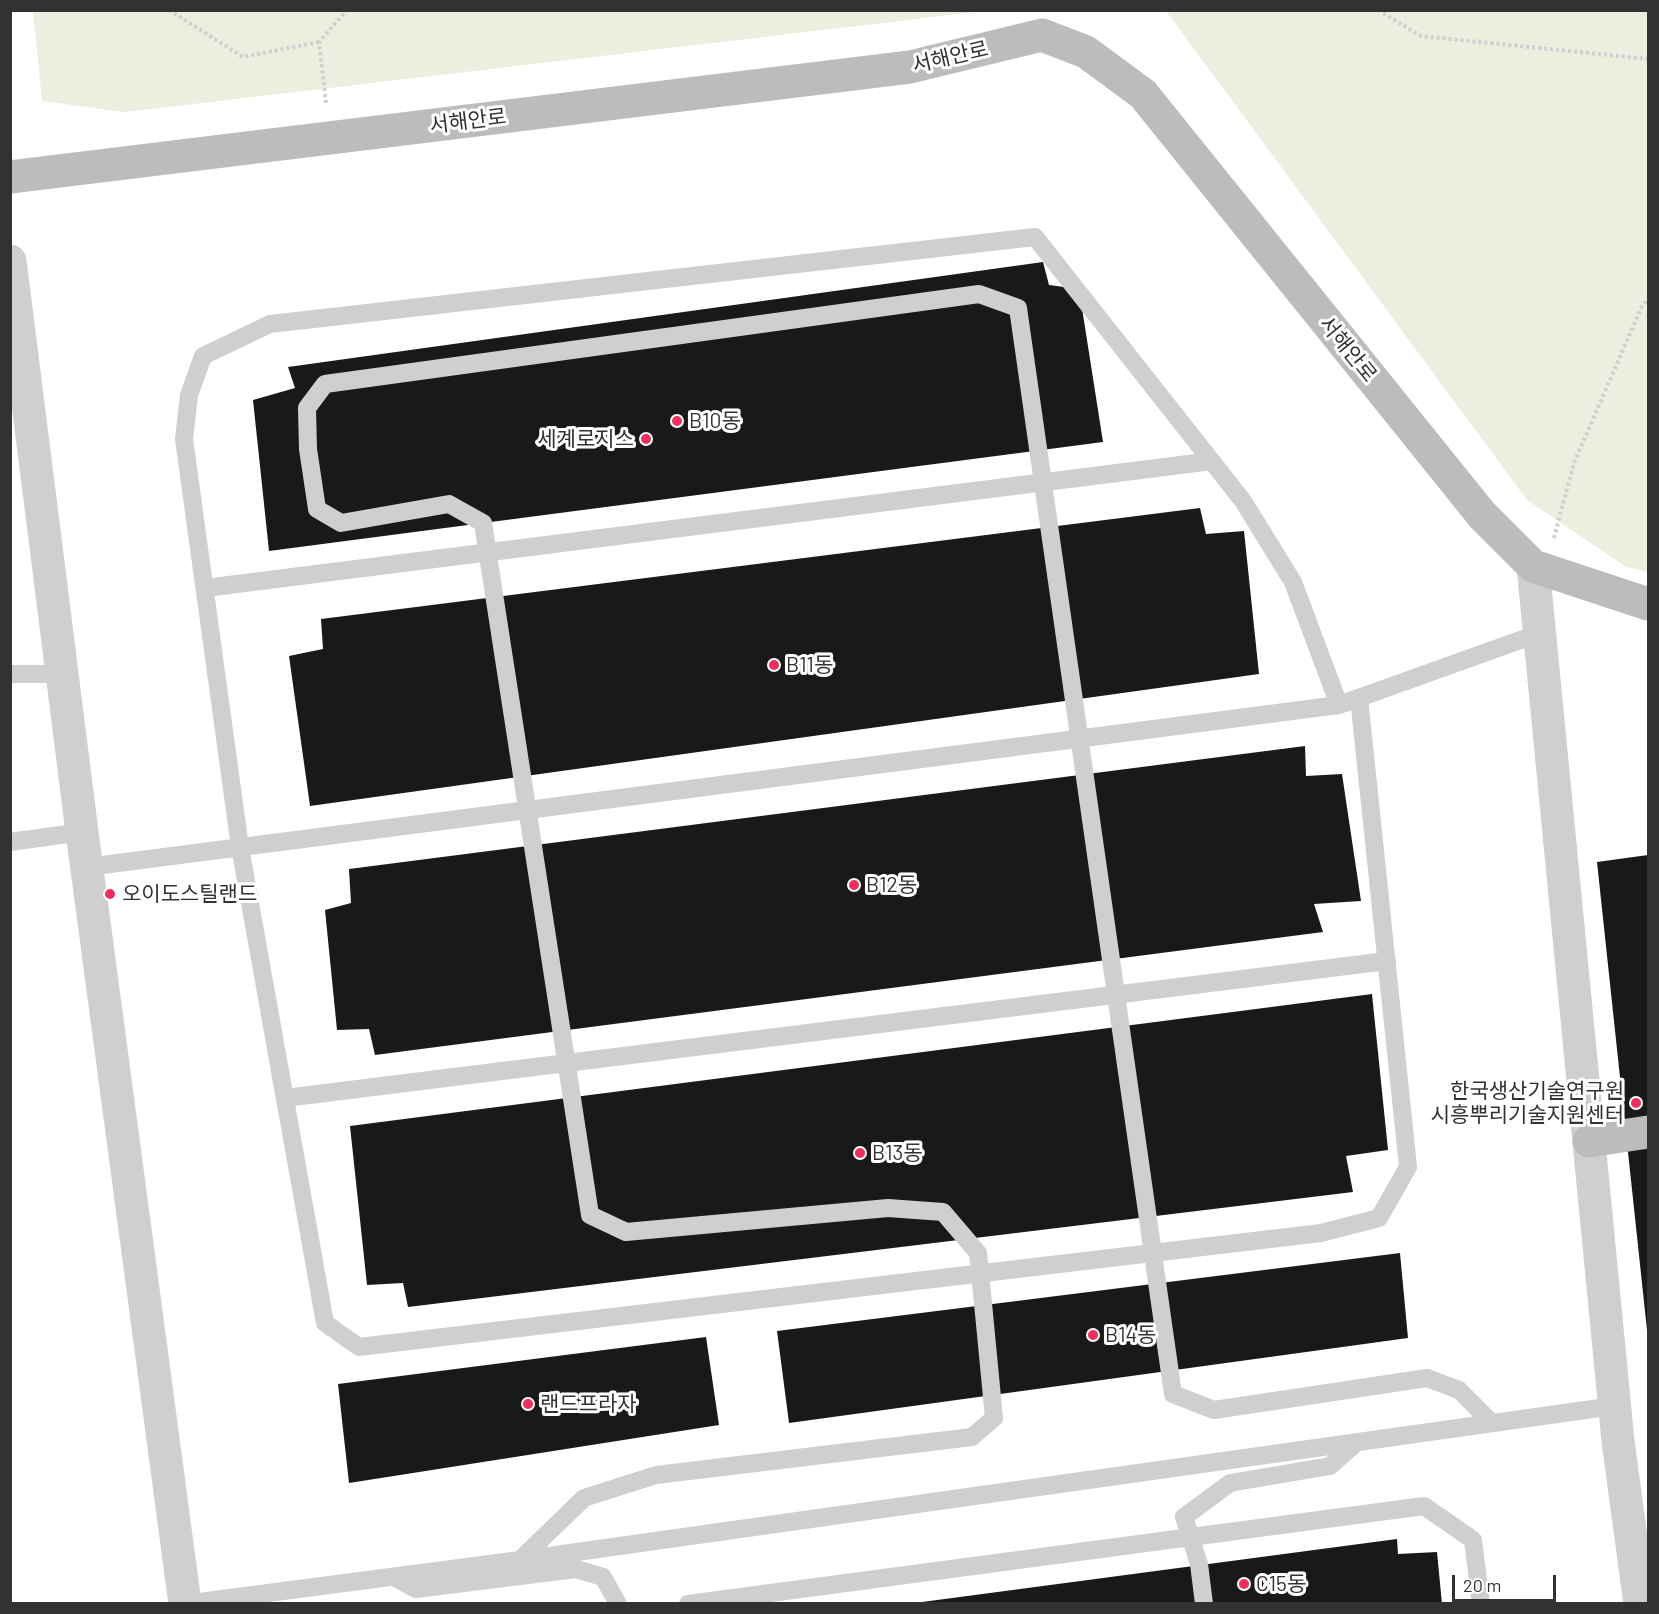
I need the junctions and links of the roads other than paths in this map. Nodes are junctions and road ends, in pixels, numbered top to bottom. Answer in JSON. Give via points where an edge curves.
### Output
{"nodes":[{"id":1,"x":10,"y":177,"type":"edge"},
{"id":2,"x":10,"y":261,"type":"edge"},
{"id":3,"x":1212,"y":461,"type":"junction"},
{"id":4,"x":1539,"y":568,"type":"junction"},
{"id":5,"x":205,"y":588,"type":"junction"},
{"id":6,"x":1648,"y":604,"type":"edge"},
{"id":7,"x":1540,"y":633,"type":"junction"},
{"id":8,"x":10,"y":674,"type":"edge"},
{"id":9,"x":63,"y":674,"type":"junction"},
{"id":10,"x":1359,"y":698,"type":"junction"},
{"id":11,"x":1339,"y":705,"type":"junction"},
{"id":12,"x":82,"y":832,"type":"junction"},
{"id":13,"x":10,"y":842,"type":"edge"},
{"id":14,"x":240,"y":847,"type":"junction"},
{"id":15,"x":87,"y":867,"type":"junction"},
{"id":16,"x":1387,"y":961,"type":"junction"},
{"id":17,"x":285,"y":1098,"type":"junction"},
{"id":18,"x":1648,"y":1132,"type":"edge"},
{"id":19,"x":1589,"y":1141,"type":"junction"},
{"id":20,"x":1614,"y":1406,"type":"junction"},
{"id":21,"x":1492,"y":1423,"type":"junction"},
{"id":22,"x":1356,"y":1443,"type":"junction"},
{"id":23,"x":520,"y":1560,"type":"junction"},
{"id":24,"x":393,"y":1577,"type":"junction"},
{"id":25,"x":184,"y":1603,"type":"edge"},
{"id":26,"x":618,"y":1604,"type":"edge"},
{"id":27,"x":688,"y":1604,"type":"edge"},
{"id":28,"x":1204,"y":1604,"type":"edge"},
{"id":29,"x":1481,"y":1604,"type":"edge"},
{"id":30,"x":1640,"y":1604,"type":"edge"}],
"edges":[{"from":1,"to":4,"type":"main road","name":"서해안로","via":[[910,67],[1042,35],[1086,52],[1143,94],[1482,515]]},
{"from":2,"to":9,"type":"street"},
{"from":3,"to":5,"type":"lane"},
{"from":3,"to":5,"type":"lane","via":[[1035,237],[270,324],[203,356],[189,395],[184,439]]},
{"from":3,"to":11,"type":"lane","via":[[1243,501],[1293,582]]},
{"from":4,"to":6,"type":"main road","name":"서해안로"},
{"from":4,"to":7,"type":"street"},
{"from":5,"to":14,"type":"lane"},
{"from":7,"to":10,"type":"lane"},
{"from":7,"to":19,"type":"street"},
{"from":8,"to":9,"type":"lane"},
{"from":9,"to":12,"type":"street"},
{"from":10,"to":11,"type":"lane"},
{"from":10,"to":16,"type":"lane"},
{"from":11,"to":14,"type":"lane"},
{"from":12,"to":13,"type":"lane"},
{"from":12,"to":15,"type":"street"},
{"from":14,"to":15,"type":"lane"},
{"from":14,"to":17,"type":"lane"},
{"from":15,"to":25,"type":"street"},
{"from":16,"to":17,"type":"lane"},
{"from":16,"to":17,"type":"lane","via":[[1408,1167],[1379,1218],[1321,1233],[359,1347],[325,1323]]},
{"from":18,"to":19,"type":"main road"},
{"from":19,"to":20,"type":"street"},
{"from":20,"to":21,"type":"lane"},
{"from":20,"to":30,"type":"street"},
{"from":21,"to":22,"type":"lane"},
{"from":21,"to":23,"type":"lane","bridge":true,"via":[[1459,1390],[1427,1378],[1214,1410],[1173,1394],[1018,308],[979,294],[325,384],[308,408],[308,449],[317,509],[341,523],[449,504],[483,523],[590,1215],[626,1232],[888,1208],[944,1212],[978,1253],[994,1418],[972,1437],[656,1474],[584,1498]]},
{"from":22,"to":23,"type":"lane"},
{"from":22,"to":28,"type":"lane","bridge":true,"via":[[1330,1466],[1230,1483],[1184,1517],[1199,1564]]},
{"from":23,"to":24,"type":"lane"},
{"from":24,"to":25,"type":"lane"},
{"from":24,"to":26,"type":"lane","via":[[416,1589],[576,1569],[603,1577]]},
{"from":27,"to":29,"type":"lane","via":[[1424,1506],[1473,1540]]}]}
